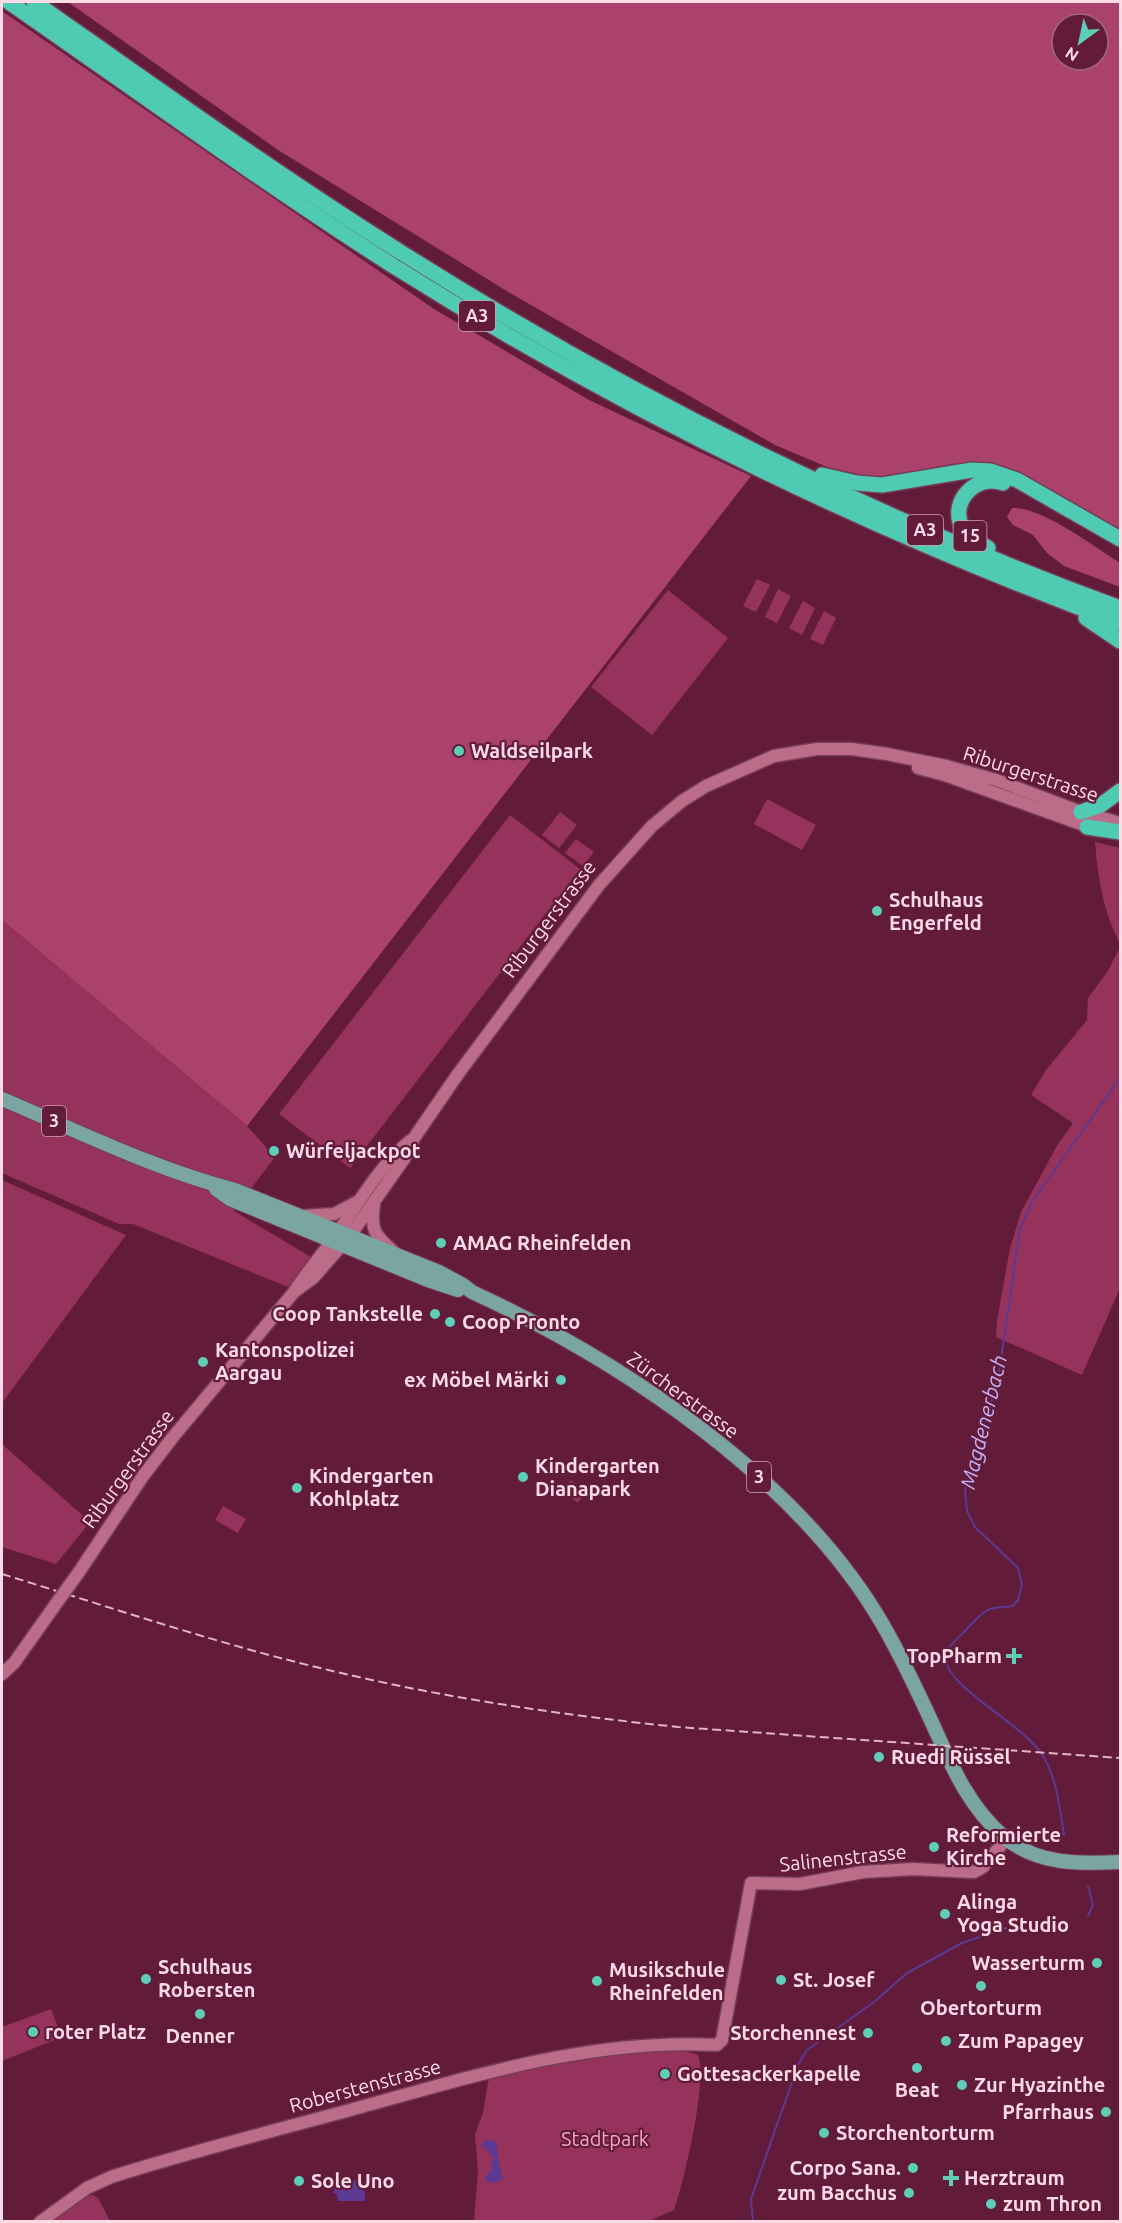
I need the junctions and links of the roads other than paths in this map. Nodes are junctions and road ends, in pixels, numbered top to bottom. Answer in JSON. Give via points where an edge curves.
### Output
{"nodes":[{"id":1,"x":9,"y":2,"type":"edge"},
{"id":2,"x":34,"y":2,"type":"edge"},
{"id":3,"x":785,"y":466,"type":"junction"},
{"id":4,"x":1120,"y":539,"type":"edge"},
{"id":5,"x":1120,"y":547,"type":"edge"},
{"id":6,"x":1068,"y":589,"type":"junction"},
{"id":7,"x":1044,"y":595,"type":"junction"},
{"id":8,"x":1120,"y":608,"type":"edge"},
{"id":9,"x":1120,"y":623,"type":"edge"},
{"id":10,"x":1120,"y":641,"type":"edge"},
{"id":11,"x":754,"y":765,"type":"junction"},
{"id":12,"x":1120,"y":791,"type":"edge"},
{"id":13,"x":1081,"y":812,"type":"junction"},
{"id":14,"x":1120,"y":823,"type":"edge"},
{"id":15,"x":1087,"y":827,"type":"junction"},
{"id":16,"x":1120,"y":832,"type":"edge"},
{"id":17,"x":1120,"y":838,"type":"edge"},
{"id":18,"x":2,"y":1099,"type":"edge"},
{"id":19,"x":414,"y":1138,"type":"junction"},
{"id":20,"x":207,"y":1183,"type":"junction"},
{"id":21,"x":358,"y":1201,"type":"junction"},
{"id":22,"x":374,"y":1203,"type":"junction"},
{"id":23,"x":300,"y":1216,"type":"junction"},
{"id":24,"x":341,"y":1239,"type":"junction"},
{"id":25,"x":396,"y":1254,"type":"junction"},
{"id":26,"x":472,"y":1292,"type":"junction"},
{"id":27,"x":2,"y":1674,"type":"edge"},
{"id":28,"x":1006,"y":1839,"type":"junction"},
{"id":29,"x":1120,"y":1862,"type":"edge"},
{"id":30,"x":717,"y":2045,"type":"joint"},
{"id":31,"x":40,"y":2222,"type":"edge"}],
"edges":[{"from":1,"to":7,"type":"highway","number":"A3","via":[[321,219],[474,315],[777,479]]},
{"from":2,"to":3,"type":"highway","number":"A3","via":[[235,143],[403,254],[590,365]]},
{"from":3,"to":4,"type":"highway","via":[[869,485],[972,470],[1001,473]]},
{"from":3,"to":6,"type":"highway","number":"A3"},
{"from":5,"to":6,"type":"highway","number":"15","via":[[1023,491],[999,481],[975,484],[962,499],[961,526],[989,549]]},
{"from":6,"to":8,"type":"highway","number":"A3"},
{"from":7,"to":9,"type":"highway","number":"A3"},
{"from":7,"to":10,"type":"highway"},
{"from":11,"to":13,"type":"street","name":"Riburgerstrasse","via":[[774,756],[817,749],[887,754],[996,780]]},
{"from":11,"to":15,"type":"street","name":"Riburgerstrasse","via":[[825,756],[901,764],[945,775]]},
{"from":11,"to":19,"type":"street","name":"Riburgerstrasse","via":[[682,801],[621,857],[545,954]]},
{"from":12,"to":13,"type":"highway","via":[[1101,805]]},
{"from":13,"to":14,"type":"street","name":"Riburgerstrasse"},
{"from":15,"to":16,"type":"highway"},
{"from":15,"to":17,"type":"street","name":"Riburgerstrasse"},
{"from":18,"to":20,"type":"main road","name":"Zürcherstrasse","number":"3"},
{"from":19,"to":21,"type":"street","name":"Riburgerstrasse","via":[[396,1152]]},
{"from":19,"to":22,"type":"street","name":"Riburgerstrasse"},
{"from":20,"to":23,"type":"main road","name":"Zürcherstrasse","number":"3"},
{"from":20,"to":24,"type":"main road","name":"Zürcherstrasse","number":"3","via":[[230,1198]]},
{"from":21,"to":23,"type":"street","via":[[334,1214]]},
{"from":21,"to":24,"type":"street","name":"Riburgerstrasse"},
{"from":22,"to":24,"type":"street","name":"Riburgerstrasse"},
{"from":22,"to":25,"type":"street","via":[[374,1231]]},
{"from":23,"to":24,"type":"main road","name":"Zürcherstrasse","number":"3"},
{"from":24,"to":25,"type":"main road","name":"Zürcherstrasse","number":"3"},
{"from":24,"to":26,"type":"main road","name":"Zürcherstrasse","number":"3","via":[[428,1280]]},
{"from":24,"to":27,"type":"street","name":"Riburgerstrasse","bridge":true,"via":[[307,1272],[173,1437],[14,1663]]},
{"from":25,"to":26,"type":"main road","name":"Zürcherstrasse","number":"3"},
{"from":26,"to":28,"type":"main road","name":"Zürcherstrasse","number":"3","via":[[570,1342],[634,1382],[723,1447],[787,1502],[834,1555],[873,1608],[963,1788]]},
{"from":28,"to":29,"type":"main road","number":"3","via":[[1051,1860]]},
{"from":28,"to":30,"type":"street","name":"Salinenstrasse","via":[[983,1868],[974,1872],[913,1869],[863,1872],[800,1884],[751,1883],[722,2040]]},
{"from":30,"to":31,"type":"street","name":"Roberstenstrasse","via":[[657,2044],[578,2053],[490,2072],[111,2177],[87,2188]]}]}
